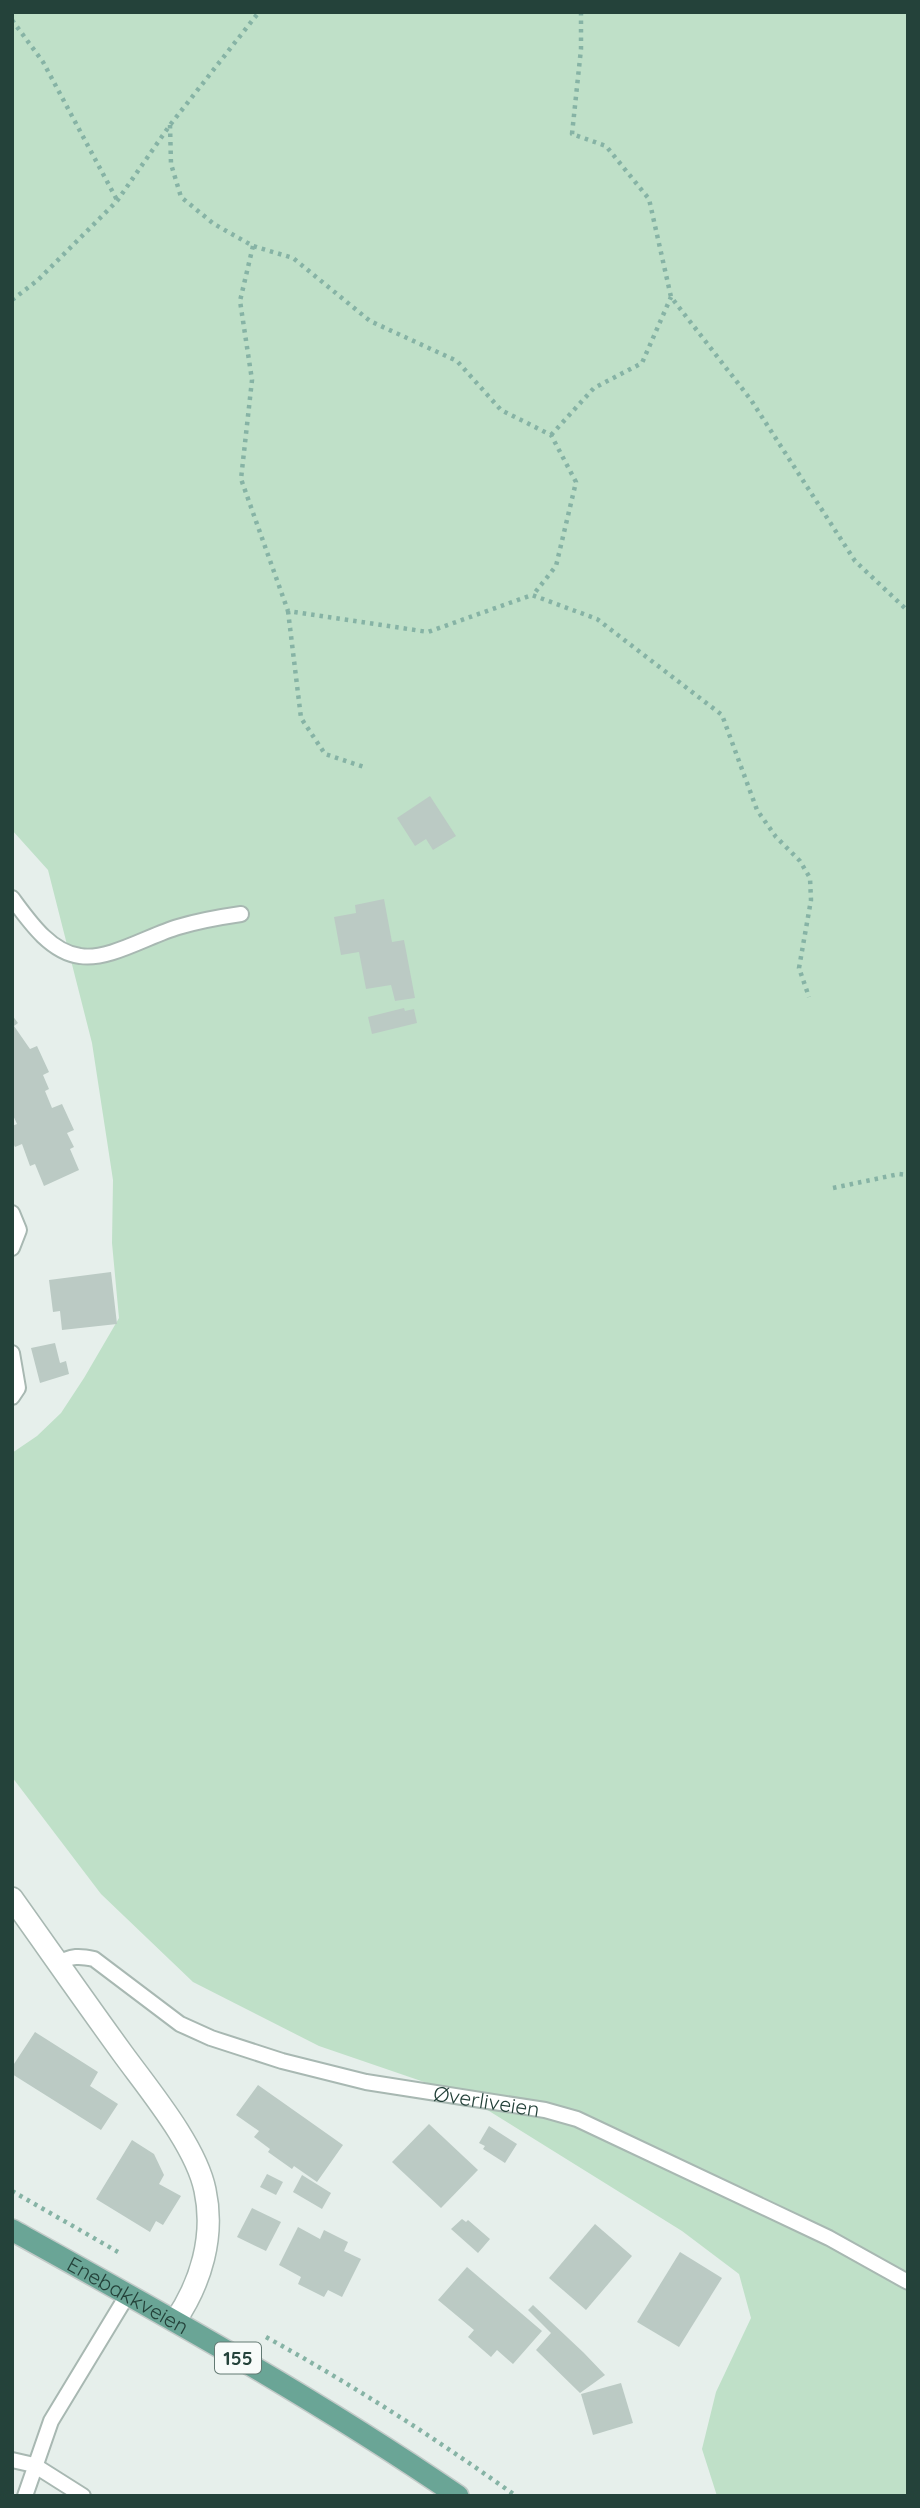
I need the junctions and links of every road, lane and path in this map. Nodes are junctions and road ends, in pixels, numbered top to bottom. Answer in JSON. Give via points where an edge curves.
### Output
{"nodes":[{"id":1,"x":259,"y":12,"type":"edge"},
{"id":2,"x":581,"y":12,"type":"edge"},
{"id":3,"x":12,"y":20,"type":"edge"},
{"id":4,"x":170,"y":125,"type":"junction"},
{"id":5,"x":117,"y":201,"type":"junction"},
{"id":6,"x":253,"y":246,"type":"junction"},
{"id":7,"x":671,"y":297,"type":"junction"},
{"id":8,"x":12,"y":300,"type":"edge"},
{"id":9,"x":551,"y":435,"type":"junction"},
{"id":10,"x":532,"y":595,"type":"junction"},
{"id":11,"x":288,"y":611,"type":"junction"},
{"id":12,"x":908,"y":611,"type":"edge"},
{"id":13,"x":364,"y":767,"type":"dead end"},
{"id":14,"x":12,"y":898,"type":"edge"},
{"id":15,"x":241,"y":914,"type":"dead end"},
{"id":16,"x":809,"y":997,"type":"dead end"},
{"id":17,"x":908,"y":1175,"type":"edge"},
{"id":18,"x":833,"y":1188,"type":"dead end"},
{"id":19,"x":12,"y":1213,"type":"edge"},
{"id":20,"x":12,"y":1248,"type":"edge"},
{"id":21,"x":12,"y":1353,"type":"edge"},
{"id":22,"x":12,"y":1397,"type":"edge"},
{"id":23,"x":12,"y":1898,"type":"edge"},
{"id":24,"x":59,"y":1965,"type":"junction"},
{"id":25,"x":12,"y":2230,"type":"edge"},
{"id":26,"x":908,"y":2283,"type":"edge"},
{"id":27,"x":128,"y":2294,"type":"junction"},
{"id":28,"x":175,"y":2321,"type":"junction"},
{"id":29,"x":12,"y":2460,"type":"edge"},
{"id":30,"x":34,"y":2465,"type":"junction"},
{"id":31,"x":25,"y":2496,"type":"edge"},
{"id":32,"x":83,"y":2496,"type":"edge"},
{"id":33,"x":458,"y":2496,"type":"edge"}],
"edges":[{"from":1,"to":4,"type":"path"},
{"from":2,"to":7,"type":"path","via":[[572,134],[606,146],[649,199]]},
{"from":3,"to":5,"type":"path","via":[[43,62]]},
{"from":4,"to":5,"type":"path"},
{"from":4,"to":6,"type":"path","via":[[171,164],[181,197],[214,224]]},
{"from":5,"to":8,"type":"path"},
{"from":6,"to":9,"type":"path","via":[[293,258],[370,321],[457,361],[501,410]]},
{"from":6,"to":11,"type":"path","via":[[240,300],[252,380],[241,479]]},
{"from":7,"to":9,"type":"path","via":[[642,363],[594,388]]},
{"from":7,"to":12,"type":"path","via":[[751,400],[855,561]]},
{"from":9,"to":10,"type":"path","via":[[576,482],[556,566]]},
{"from":10,"to":11,"type":"path","via":[[428,632]]},
{"from":10,"to":16,"type":"path","via":[[597,619],[722,715],[757,810],[810,878],[811,900],[799,968]]},
{"from":11,"to":13,"type":"path","via":[[301,718],[325,754]]},
{"from":14,"to":15,"type":"lane","via":[[58,948],[81,957],[109,954],[179,926]]},
{"from":17,"to":18,"type":"path"},
{"from":19,"to":20,"type":"lane","via":[[19,1230]]},
{"from":21,"to":22,"type":"lane","via":[[18,1388]]},
{"from":23,"to":24,"type":"street"},
{"from":24,"to":26,"type":"lane","name":"Øverliveien","via":[[73,1957],[94,1959],[180,2024],[282,2061],[366,2082],[578,2119],[829,2238]]},
{"from":24,"to":28,"type":"street","via":[[190,2151],[200,2174],[208,2212],[206,2249],[192,2294]]},
{"from":25,"to":27,"type":"main road","name":"Enebakkveien","number":"155"},
{"from":27,"to":28,"type":"main road","name":"Enebakkveien","number":"155"},
{"from":27,"to":30,"type":"lane","via":[[51,2421]]},
{"from":28,"to":33,"type":"main road","name":"Enebakkveien","number":"155","via":[[331,2413]]},
{"from":29,"to":30,"type":"lane"},
{"from":30,"to":31,"type":"lane"},
{"from":30,"to":32,"type":"lane"}]}
